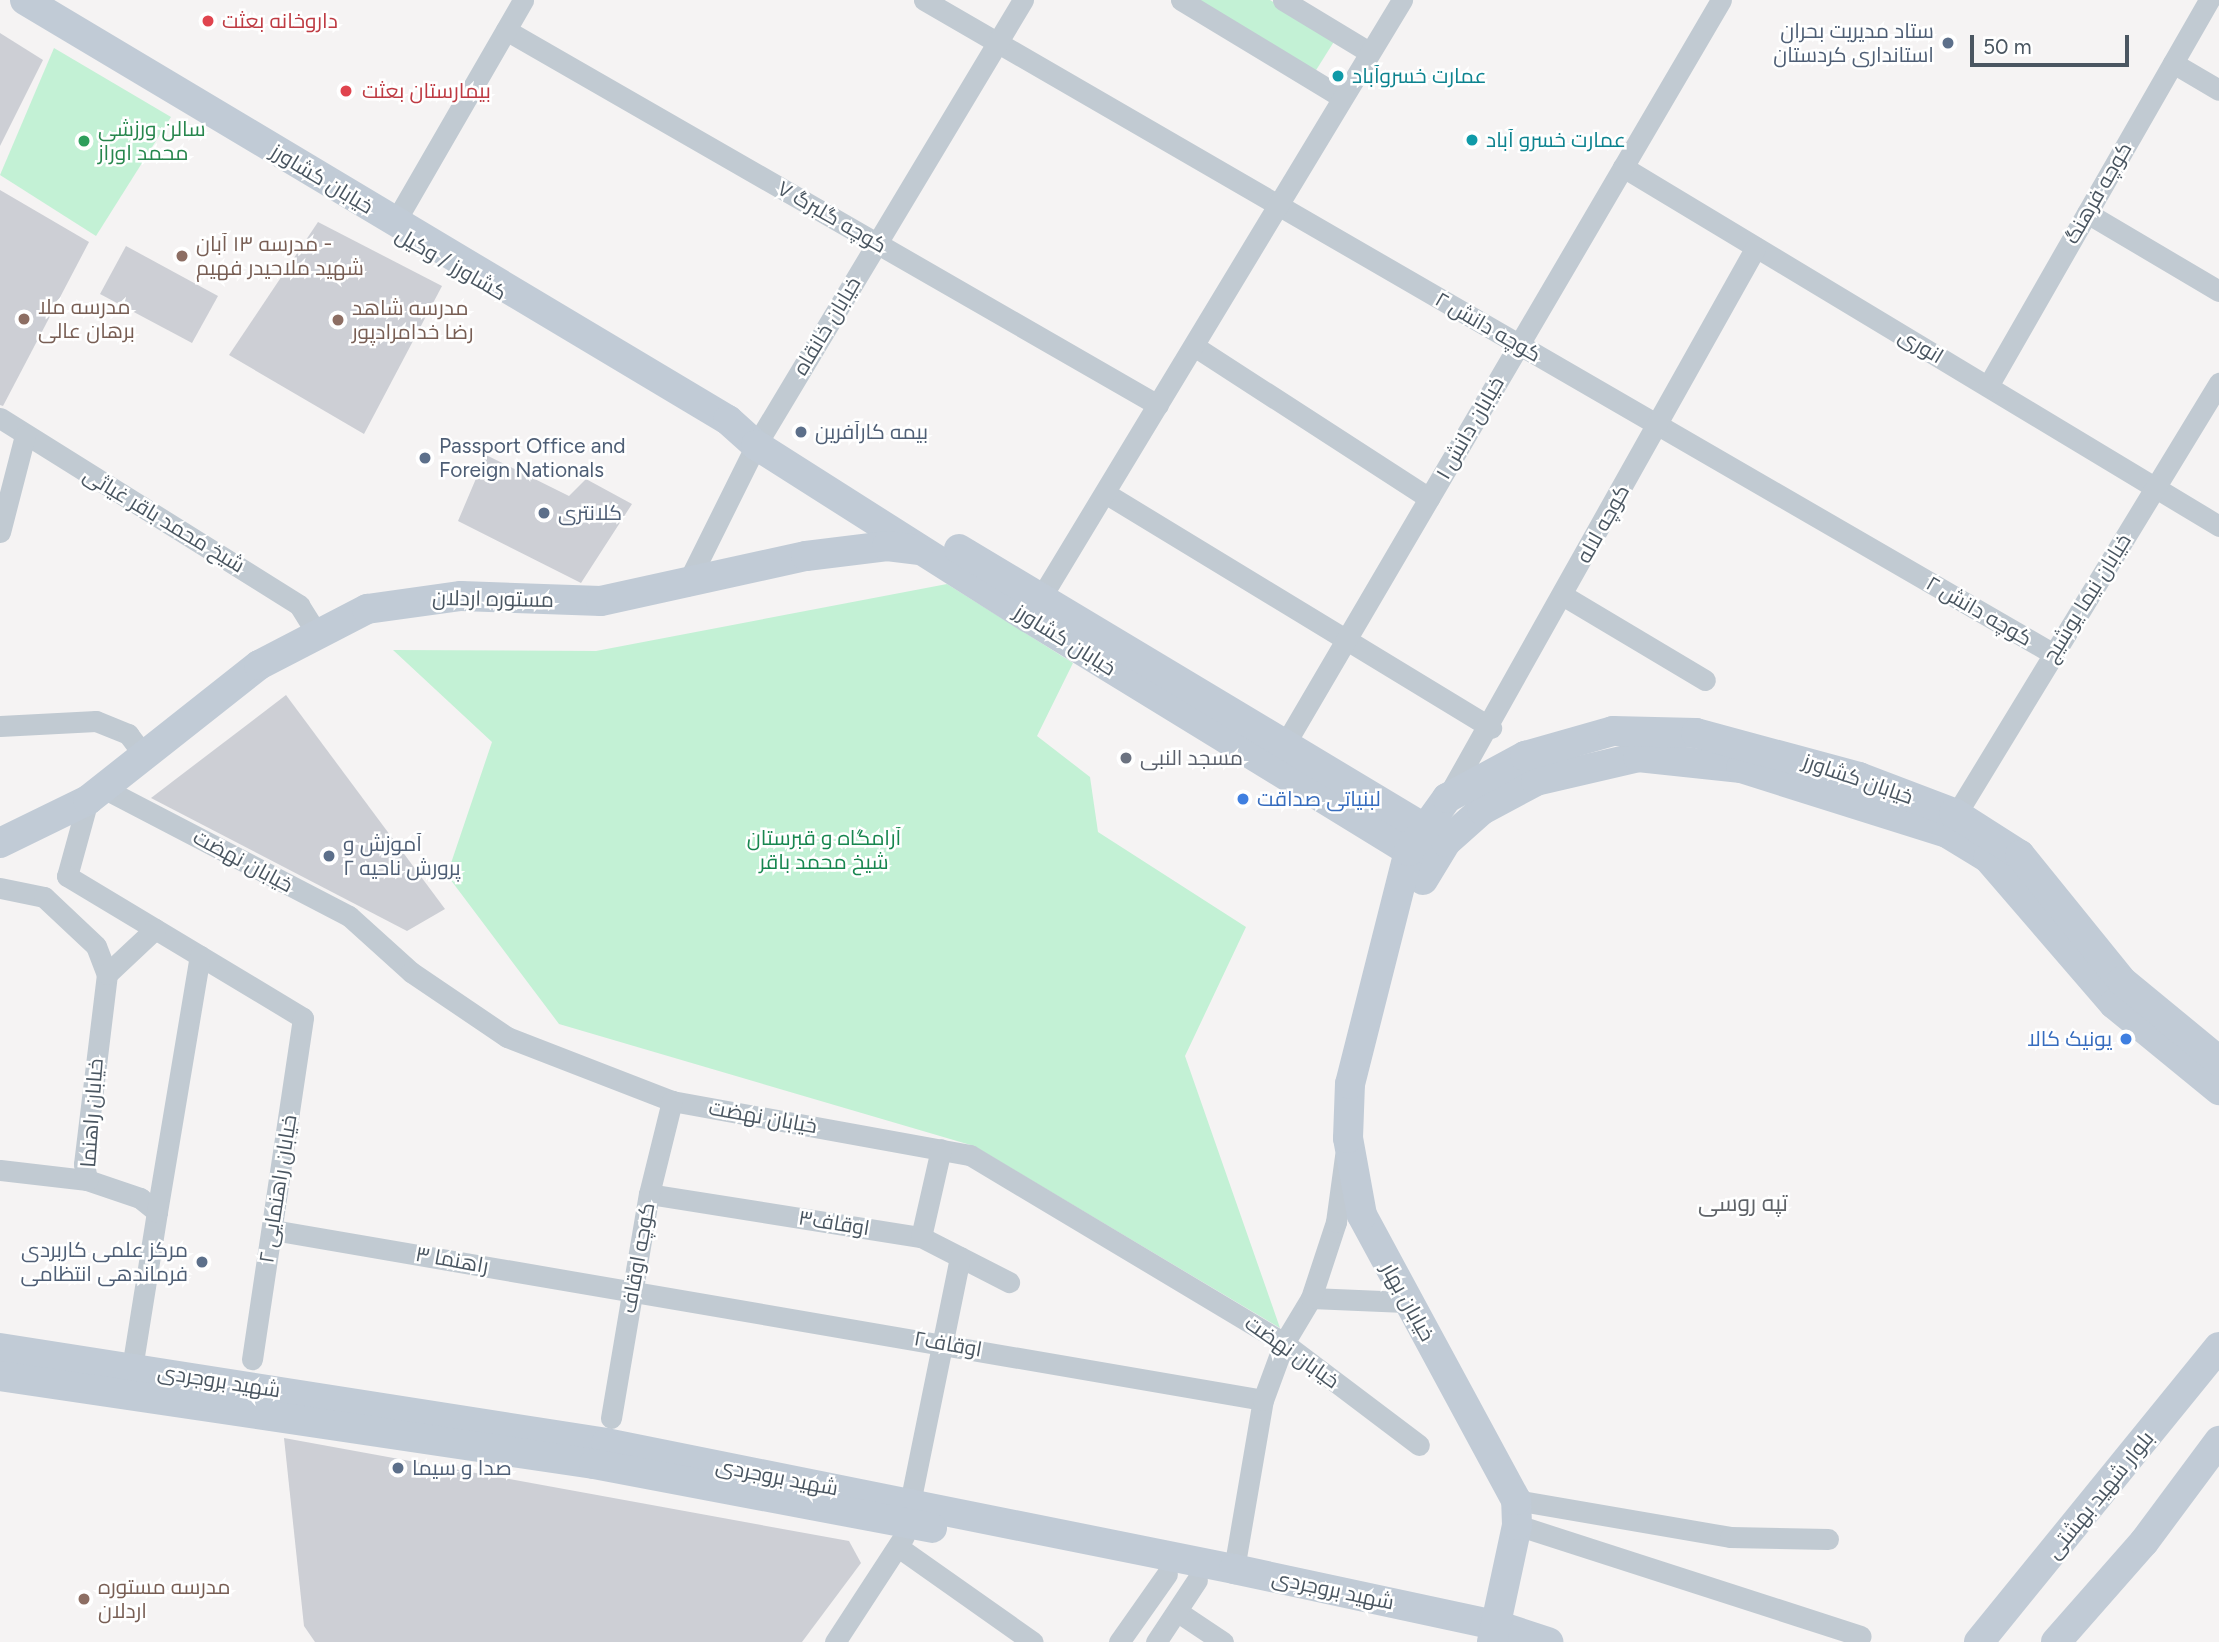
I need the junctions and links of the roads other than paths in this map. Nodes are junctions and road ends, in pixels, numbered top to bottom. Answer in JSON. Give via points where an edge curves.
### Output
{"nodes":[{"id":1,"x":2,"y":0,"type":"edge"},
{"id":2,"x":25,"y":0,"type":"edge"},
{"id":3,"x":523,"y":0,"type":"edge"},
{"id":4,"x":924,"y":0,"type":"edge"},
{"id":5,"x":1023,"y":0,"type":"edge"},
{"id":6,"x":1181,"y":0,"type":"edge"},
{"id":7,"x":1283,"y":0,"type":"edge"},
{"id":8,"x":1402,"y":0,"type":"edge"},
{"id":9,"x":1721,"y":0,"type":"edge"},
{"id":10,"x":2209,"y":0,"type":"edge"},
{"id":11,"x":506,"y":30,"type":"junction"},
{"id":12,"x":997,"y":43,"type":"junction"},
{"id":13,"x":1369,"y":52,"type":"junction"},
{"id":14,"x":2173,"y":63,"type":"junction"},
{"id":15,"x":2219,"y":90,"type":"edge"},
{"id":16,"x":1341,"y":97,"type":"junction"},
{"id":17,"x":1623,"y":167,"type":"junction"},
{"id":18,"x":1279,"y":205,"type":"junction"},
{"id":19,"x":2087,"y":213,"type":"junction"},
{"id":20,"x":395,"y":222,"type":"junction"},
{"id":21,"x":877,"y":243,"type":"junction"},
{"id":22,"x":1756,"y":247,"type":"junction"},
{"id":23,"x":2219,"y":291,"type":"edge"},
{"id":24,"x":1519,"y":345,"type":"junction"},
{"id":25,"x":1194,"y":346,"type":"junction"},
{"id":26,"x":2219,"y":383,"type":"edge"},
{"id":27,"x":1988,"y":386,"type":"junction"},
{"id":28,"x":1158,"y":405,"type":"junction"},
{"id":29,"x":0,"y":418,"type":"edge"},
{"id":30,"x":1658,"y":425,"type":"junction"},
{"id":31,"x":25,"y":435,"type":"junction"},
{"id":32,"x":758,"y":441,"type":"junction"},
{"id":33,"x":5,"y":483,"type":"edge"},
{"id":34,"x":2155,"y":487,"type":"junction"},
{"id":35,"x":1105,"y":493,"type":"junction"},
{"id":36,"x":1429,"y":498,"type":"junction"},
{"id":37,"x":2219,"y":526,"type":"edge"},
{"id":38,"x":0,"y":532,"type":"edge"},
{"id":39,"x":887,"y":546,"type":"junction"},
{"id":40,"x":925,"y":551,"type":"junction"},
{"id":41,"x":686,"y":586,"type":"junction"},
{"id":42,"x":1563,"y":596,"type":"junction"},
{"id":43,"x":1040,"y":599,"type":"junction"},
{"id":44,"x":316,"y":632,"type":"junction"},
{"id":45,"x":1346,"y":639,"type":"junction"},
{"id":46,"x":2053,"y":653,"type":"junction"},
{"id":47,"x":1705,"y":680,"type":"dead end"},
{"id":48,"x":0,"y":726,"type":"edge"},
{"id":49,"x":1491,"y":728,"type":"junction"},
{"id":50,"x":144,"y":755,"type":"junction"},
{"id":51,"x":1277,"y":758,"type":"junction"},
{"id":52,"x":96,"y":794,"type":"junction"},
{"id":53,"x":1447,"y":798,"type":"junction"},
{"id":54,"x":1950,"y":823,"type":"junction"},
{"id":55,"x":0,"y":843,"type":"edge"},
{"id":56,"x":1427,"y":846,"type":"junction"},
{"id":57,"x":0,"y":888,"type":"edge"},
{"id":58,"x":155,"y":929,"type":"junction"},
{"id":59,"x":200,"y":956,"type":"junction"},
{"id":60,"x":107,"y":974,"type":"junction"},
{"id":61,"x":2219,"y":1061,"type":"edge"},
{"id":62,"x":2219,"y":1090,"type":"edge"},
{"id":63,"x":672,"y":1101,"type":"junction"},
{"id":64,"x":1348,"y":1138,"type":"junction"},
{"id":65,"x":941,"y":1149,"type":"junction"},
{"id":66,"x":0,"y":1170,"type":"edge"},
{"id":67,"x":87,"y":1180,"type":"junction"},
{"id":68,"x":649,"y":1194,"type":"junction"},
{"id":69,"x":157,"y":1212,"type":"junction"},
{"id":70,"x":272,"y":1230,"type":"junction"},
{"id":71,"x":921,"y":1237,"type":"junction"},
{"id":72,"x":960,"y":1257,"type":"junction"},
{"id":73,"x":1009,"y":1282,"type":"dead end"},
{"id":74,"x":632,"y":1291,"type":"junction"},
{"id":75,"x":1311,"y":1298,"type":"junction"},
{"id":76,"x":1405,"y":1302,"type":"junction"},
{"id":77,"x":943,"y":1343,"type":"junction"},
{"id":78,"x":1284,"y":1343,"type":"junction"},
{"id":79,"x":2219,"y":1347,"type":"edge"},
{"id":80,"x":0,"y":1348,"type":"edge"},
{"id":81,"x":251,"y":1359,"type":"dead end"},
{"id":82,"x":0,"y":1376,"type":"edge"},
{"id":83,"x":130,"y":1380,"type":"junction"},
{"id":84,"x":1263,"y":1400,"type":"junction"},
{"id":85,"x":611,"y":1418,"type":"dead end"},
{"id":86,"x":2219,"y":1441,"type":"edge"},
{"id":87,"x":1419,"y":1445,"type":"dead end"},
{"id":88,"x":1517,"y":1512,"type":"junction"},
{"id":89,"x":906,"y":1525,"type":"junction"},
{"id":90,"x":1828,"y":1539,"type":"dead end"},
{"id":91,"x":1234,"y":1569,"type":"junction"},
{"id":92,"x":1167,"y":1574,"type":"junction"},
{"id":93,"x":2111,"y":1579,"type":"junction"},
{"id":94,"x":1197,"y":1580,"type":"junction"},
{"id":95,"x":1178,"y":1612,"type":"junction"},
{"id":96,"x":1861,"y":1636,"type":"dead end"},
{"id":97,"x":1489,"y":1637,"type":"edge"},
{"id":98,"x":835,"y":1642,"type":"edge"},
{"id":99,"x":1033,"y":1642,"type":"edge"},
{"id":100,"x":1119,"y":1642,"type":"edge"},
{"id":101,"x":1156,"y":1642,"type":"edge"},
{"id":102,"x":1223,"y":1642,"type":"edge"},
{"id":103,"x":1548,"y":1642,"type":"edge"},
{"id":104,"x":1979,"y":1642,"type":"edge"},
{"id":105,"x":2056,"y":1642,"type":"edge"},
{"id":106,"x":2079,"y":1642,"type":"edge"}],
"edges":[{"from":1,"to":32,"type":"street","name":"کشاورز / وکیل"},
{"from":2,"to":20,"type":"street","name":"خیابان کشاورز"},
{"from":3,"to":11,"type":"street"},
{"from":4,"to":12,"type":"street","name":"کوچه دانش ۲"},
{"from":5,"to":12,"type":"street","name":"خیابان خانقاه"},
{"from":6,"to":16,"type":"street"},
{"from":7,"to":13,"type":"street"},
{"from":8,"to":13,"type":"street"},
{"from":9,"to":17,"type":"street","name":"خیابان دانش ۱"},
{"from":10,"to":14,"type":"street","name":"کوچه فرهنگ"},
{"from":11,"to":20,"type":"street"},
{"from":11,"to":21,"type":"street","name":"کوچه گلبرگ ۷"},
{"from":12,"to":18,"type":"street","name":"کوچه دانش ۲"},
{"from":12,"to":21,"type":"street","name":"خیابان خانقاه"},
{"from":13,"to":16,"type":"street"},
{"from":14,"to":15,"type":"street"},
{"from":14,"to":19,"type":"street","name":"کوچه فرهنگ"},
{"from":16,"to":18,"type":"street"},
{"from":17,"to":22,"type":"street","name":"انوری"},
{"from":17,"to":24,"type":"street","name":"خیابان دانش ۱"},
{"from":18,"to":24,"type":"street","name":"کوچه دانش ۲"},
{"from":18,"to":25,"type":"street"},
{"from":19,"to":23,"type":"street"},
{"from":19,"to":27,"type":"street","name":"کوچه فرهنگ"},
{"from":20,"to":32,"type":"street","name":"خیابان کشاورز"},
{"from":21,"to":28,"type":"street","name":"کوچه گلبرگ ۷"},
{"from":21,"to":32,"type":"street","name":"خیابان خانقاه"},
{"from":22,"to":27,"type":"street","name":"انوری"},
{"from":22,"to":30,"type":"street","name":"کوچه لاله"},
{"from":24,"to":30,"type":"street","name":"کوچه دانش ۲"},
{"from":24,"to":36,"type":"street","name":"خیابان دانش ۱"},
{"from":25,"to":28,"type":"street"},
{"from":25,"to":36,"type":"street"},
{"from":26,"to":34,"type":"street","name":"خیابان نیما یوشیج"},
{"from":27,"to":34,"type":"street","name":"انوری"},
{"from":28,"to":35,"type":"street"},
{"from":29,"to":31,"type":"street","name":"شیخ محمد باقر غیاثی"},
{"from":30,"to":42,"type":"street","name":"کوچه لاله"},
{"from":30,"to":46,"type":"street","name":"کوچه دانش ۲"},
{"from":31,"to":33,"type":"street"},
{"from":31,"to":44,"type":"street","name":"شیخ محمد باقر غیاثی","via":[[299,604]]},
{"from":32,"to":39,"type":"street","name":"کشاورز / وکیل","via":[[821,487]]},
{"from":32,"to":40,"type":"street","name":"خیابان کشاورز"},
{"from":32,"to":41,"type":"street","name":"خیابان خانقاه"},
{"from":32,"to":43,"type":"street","name":"خیابان کشاورز"},
{"from":33,"to":38,"type":"street"},
{"from":34,"to":37,"type":"street","name":"انوری"},
{"from":34,"to":46,"type":"street","name":"خیابان نیما یوشیج"},
{"from":35,"to":43,"type":"street"},
{"from":35,"to":45,"type":"street"},
{"from":36,"to":45,"type":"street","name":"خیابان دانش ۱"},
{"from":39,"to":40,"type":"street","name":"مستوره اردلان"},
{"from":39,"to":41,"type":"street","name":"مستوره اردلان","via":[[806,555]]},
{"from":40,"to":51,"type":"street","name":"خیابان کشاورز"},
{"from":41,"to":44,"type":"street","name":"مستوره اردلان","via":[[601,601],[413,599],[367,609]]},
{"from":42,"to":47,"type":"street"},
{"from":42,"to":49,"type":"street","name":"کوچه لاله"},
{"from":43,"to":51,"type":"street","name":"خیابان کشاورز"},
{"from":44,"to":50,"type":"street","name":"مستوره اردلان","via":[[259,666]]},
{"from":45,"to":49,"type":"street"},
{"from":45,"to":51,"type":"street","name":"خیابان دانش ۱"},
{"from":46,"to":54,"type":"street","name":"خیابان نیما یوشیج"},
{"from":48,"to":50,"type":"street","via":[[96,721],[128,734]]},
{"from":49,"to":53,"type":"street","name":"کوچه لاله"},
{"from":50,"to":52,"type":"street","name":"مستوره اردلان"},
{"from":51,"to":56,"type":"street","name":"خیابان کشاورز"},
{"from":52,"to":55,"type":"street","name":"مستوره اردلان"},
{"from":52,"to":58,"type":"street","via":[[67,876]]},
{"from":52,"to":63,"type":"street","name":"خیابان نهضت","via":[[349,916],[411,972],[508,1037]]},
{"from":53,"to":54,"type":"street","name":"خیابان کشاورز","via":[[1564,741],[1651,729],[1696,733],[1810,761]]},
{"from":53,"to":56,"type":"street","name":"خیابان کشاورز"},
{"from":54,"to":56,"type":"street","name":"خیابان کشاورز","via":[[1741,768],[1638,757],[1536,782]]},
{"from":54,"to":61,"type":"street","name":"خیابان کشاورز","via":[[2020,855],[2122,981]]},
{"from":54,"to":62,"type":"street","name":"خیابان کشاورز","via":[[2012,879],[2114,1004]]},
{"from":56,"to":64,"type":"street","name":"خیابان بهار","via":[[1382,965],[1350,1084]]},
{"from":57,"to":60,"type":"street","via":[[44,897],[96,946]]},
{"from":58,"to":59,"type":"street"},
{"from":58,"to":60,"type":"street"},
{"from":59,"to":69,"type":"street"},
{"from":59,"to":70,"type":"street","name":"خیابان راهنمایی ۲","via":[[303,1018]]},
{"from":60,"to":67,"type":"street","name":"خیابان راهنما","via":[[84,1164]]},
{"from":63,"to":65,"type":"street","name":"خیابان نهضت"},
{"from":63,"to":68,"type":"street","name":"کوچه اوقاف"},
{"from":64,"to":75,"type":"street","via":[[1336,1222]]},
{"from":64,"to":76,"type":"street","name":"خیابان بهار","via":[[1362,1214]]},
{"from":65,"to":71,"type":"street"},
{"from":65,"to":78,"type":"street","name":"خیابان نهضت","via":[[970,1155]]},
{"from":66,"to":67,"type":"street"},
{"from":67,"to":69,"type":"street","name":"خیابان راهنما","via":[[140,1198]]},
{"from":68,"to":71,"type":"street","name":"اوقاف۳"},
{"from":68,"to":74,"type":"street","name":"کوچه اوقاف"},
{"from":69,"to":83,"type":"street"},
{"from":70,"to":74,"type":"street","name":"راهنما ۳"},
{"from":70,"to":81,"type":"street","name":"خیابان راهنمایی ۲"},
{"from":71,"to":72,"type":"street","name":"اوقاف۳"},
{"from":72,"to":73,"type":"street","name":"اوقاف۳"},
{"from":72,"to":77,"type":"street"},
{"from":74,"to":77,"type":"street","name":"اوقاف۲"},
{"from":74,"to":85,"type":"street","name":"کوچه اوقاف"},
{"from":75,"to":76,"type":"street"},
{"from":75,"to":78,"type":"street"},
{"from":76,"to":88,"type":"street","name":"خیابان بهار","via":[[1486,1434]]},
{"from":77,"to":84,"type":"street","name":"اوقاف۲"},
{"from":77,"to":89,"type":"street"},
{"from":78,"to":84,"type":"street"},
{"from":78,"to":87,"type":"street","name":"خیابان نهضت"},
{"from":79,"to":104,"type":"street","name":"بلوار شهید بهشتی"},
{"from":80,"to":83,"type":"street","name":"شهید بروجردی"},
{"from":82,"to":83,"type":"street","name":"شهید بروجردی"},
{"from":83,"to":89,"type":"street","name":"شهید بروجردی"},
{"from":84,"to":91,"type":"street"},
{"from":86,"to":93,"type":"street"},
{"from":88,"to":90,"type":"street","via":[[1730,1537]]},
{"from":88,"to":96,"type":"street"},
{"from":88,"to":97,"type":"street"},
{"from":89,"to":91,"type":"street","name":"شهید بروجردی"},
{"from":89,"to":92,"type":"street","name":"شهید بروجردی"},
{"from":89,"to":98,"type":"street"},
{"from":89,"to":99,"type":"street"},
{"from":91,"to":97,"type":"street","name":"شهید بروجردی"},
{"from":92,"to":94,"type":"street","name":"شهید بروجردی"},
{"from":92,"to":100,"type":"street"},
{"from":93,"to":105,"type":"street"},
{"from":93,"to":106,"type":"street"},
{"from":94,"to":95,"type":"street"},
{"from":94,"to":97,"type":"street","name":"شهید بروجردی"},
{"from":95,"to":101,"type":"street"},
{"from":95,"to":102,"type":"street"},
{"from":97,"to":103,"type":"street","name":"شهید بروجردی"}]}
